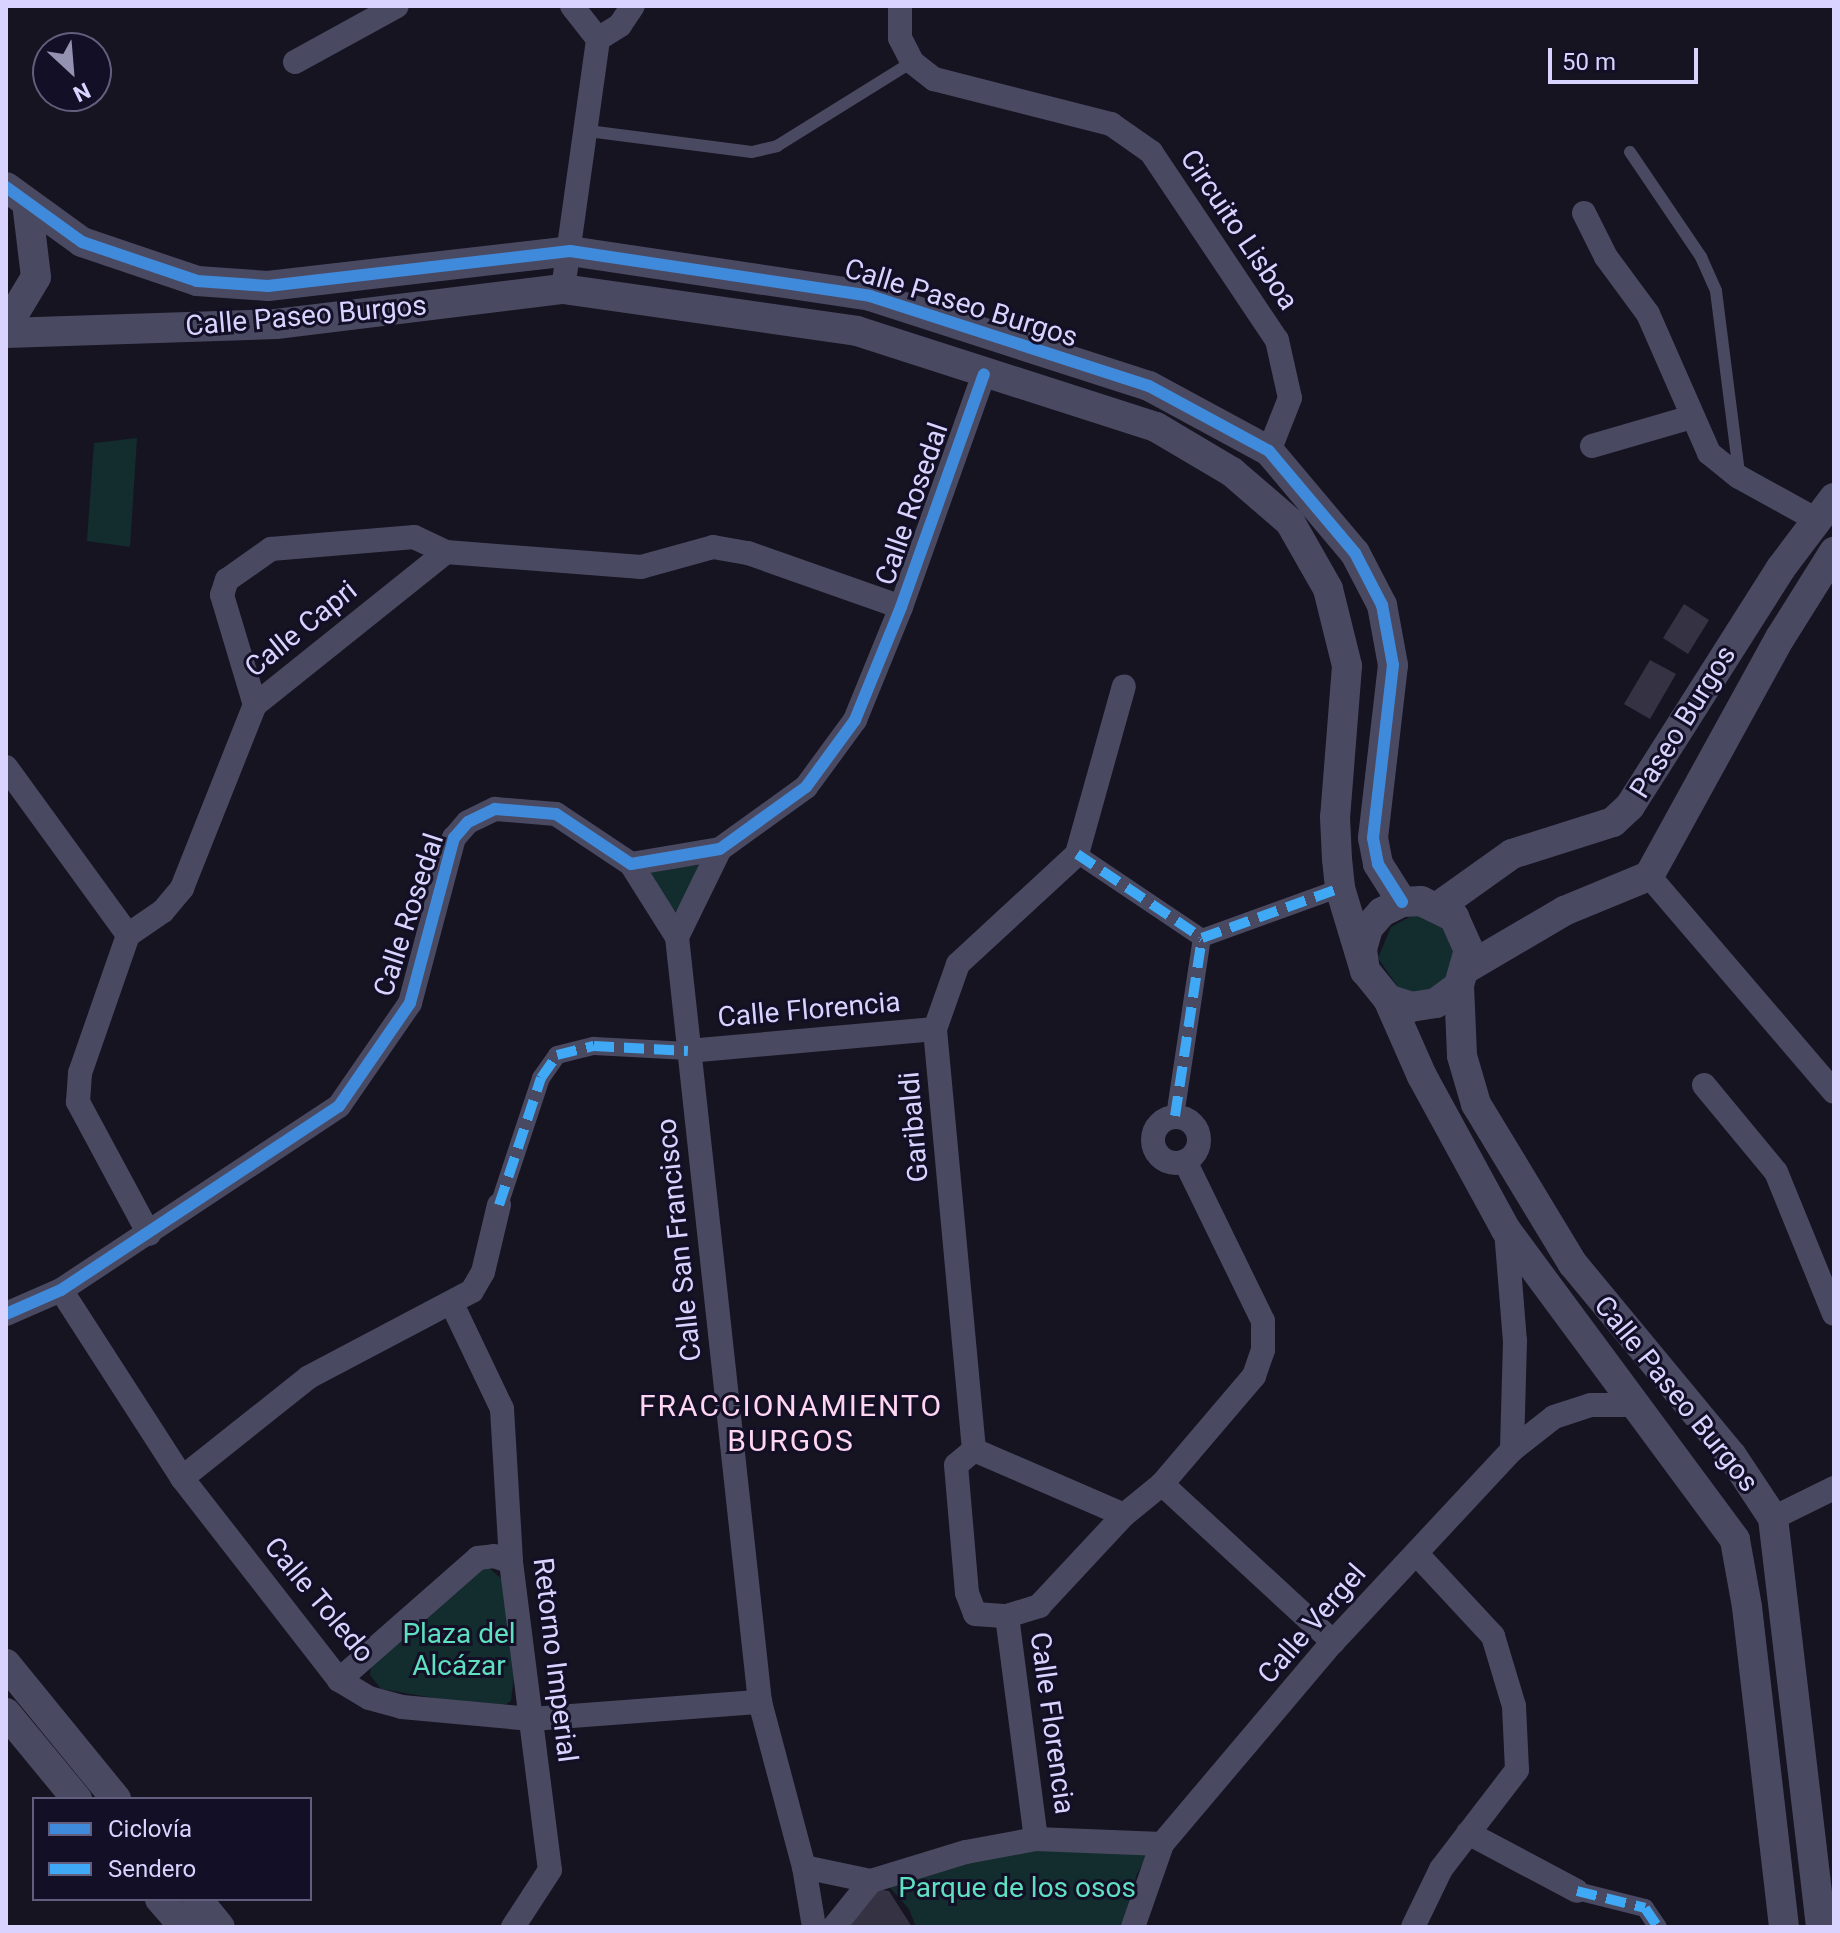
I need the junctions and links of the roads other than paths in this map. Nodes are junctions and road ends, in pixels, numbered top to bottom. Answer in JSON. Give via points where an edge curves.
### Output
{"nodes":[{"id":1,"x":397,"y":6,"type":"edge"},
{"id":2,"x":572,"y":6,"type":"edge"},
{"id":3,"x":633,"y":6,"type":"edge"},
{"id":4,"x":900,"y":6,"type":"edge"},
{"id":5,"x":598,"y":39,"type":"junction"},
{"id":6,"x":295,"y":62,"type":"dead end"},
{"id":7,"x":912,"y":62,"type":"junction"},
{"id":8,"x":588,"y":131,"type":"junction"},
{"id":9,"x":1630,"y":152,"type":"dead end"},
{"id":10,"x":16,"y":195,"type":"edge"},
{"id":11,"x":1584,"y":213,"type":"dead end"},
{"id":12,"x":570,"y":251,"type":"junction"},
{"id":13,"x":268,"y":286,"type":"junction"},
{"id":14,"x":823,"y":287,"type":"junction"},
{"id":15,"x":563,"y":289,"type":"junction"},
{"id":16,"x":870,"y":296,"type":"junction"},
{"id":17,"x":817,"y":323,"type":"junction"},
{"id":18,"x":276,"y":324,"type":"junction"},
{"id":19,"x":6,"y":327,"type":"edge"},
{"id":20,"x":857,"y":331,"type":"junction"},
{"id":21,"x":6,"y":333,"type":"edge"},
{"id":22,"x":984,"y":374,"type":"junction"},
{"id":23,"x":1692,"y":417,"type":"junction"},
{"id":24,"x":1592,"y":446,"type":"dead end"},
{"id":25,"x":1269,"y":451,"type":"junction"},
{"id":26,"x":1739,"y":477,"type":"junction"},
{"id":27,"x":1825,"y":509,"type":"edge"},
{"id":28,"x":446,"y":552,"type":"junction"},
{"id":29,"x":1834,"y":552,"type":"edge"},
{"id":30,"x":1781,"y":568,"type":"junction"},
{"id":31,"x":1812,"y":581,"type":"junction"},
{"id":32,"x":901,"y":607,"type":"junction"},
{"id":33,"x":1749,"y":620,"type":"junction"},
{"id":34,"x":1780,"y":638,"type":"junction"},
{"id":35,"x":1124,"y":686,"type":"dead end"},
{"id":36,"x":255,"y":705,"type":"junction"},
{"id":37,"x":6,"y":767,"type":"edge"},
{"id":38,"x":720,"y":849,"type":"junction"},
{"id":39,"x":1077,"y":854,"type":"junction"},
{"id":40,"x":631,"y":864,"type":"junction"},
{"id":41,"x":1649,"y":876,"type":"junction"},
{"id":42,"x":1340,"y":888,"type":"junction"},
{"id":43,"x":1402,"y":902,"type":"junction"},
{"id":44,"x":1439,"y":906,"type":"junction"},
{"id":45,"x":128,"y":935,"type":"junction"},
{"id":46,"x":677,"y":937,"type":"junction"},
{"id":47,"x":1202,"y":938,"type":"junction"},
{"id":48,"x":1365,"y":971,"type":"junction"},
{"id":49,"x":1463,"y":977,"type":"junction"},
{"id":50,"x":1388,"y":999,"type":"junction"},
{"id":51,"x":935,"y":1029,"type":"junction"},
{"id":52,"x":688,"y":1051,"type":"junction"},
{"id":53,"x":1704,"y":1085,"type":"dead end"},
{"id":54,"x":1834,"y":1092,"type":"edge"},
{"id":55,"x":1175,"y":1116,"type":"junction"},
{"id":56,"x":1185,"y":1161,"type":"junction"},
{"id":57,"x":499,"y":1205,"type":"joint"},
{"id":58,"x":1506,"y":1230,"type":"junction"},
{"id":59,"x":149,"y":1234,"type":"junction"},
{"id":60,"x":61,"y":1290,"type":"junction"},
{"id":61,"x":452,"y":1304,"type":"junction"},
{"id":62,"x":6,"y":1314,"type":"edge"},
{"id":63,"x":1834,"y":1314,"type":"edge"},
{"id":64,"x":1631,"y":1405,"type":"junction"},
{"id":65,"x":1691,"y":1407,"type":"junction"},
{"id":66,"x":1658,"y":1434,"type":"junction"},
{"id":67,"x":1717,"y":1437,"type":"junction"},
{"id":68,"x":974,"y":1450,"type":"junction"},
{"id":69,"x":1512,"y":1450,"type":"junction"},
{"id":70,"x":1683,"y":1464,"type":"junction"},
{"id":71,"x":182,"y":1478,"type":"junction"},
{"id":72,"x":1162,"y":1484,"type":"junction"},
{"id":73,"x":1834,"y":1488,"type":"edge"},
{"id":74,"x":1124,"y":1515,"type":"junction"},
{"id":75,"x":1773,"y":1518,"type":"junction"},
{"id":76,"x":1416,"y":1553,"type":"junction"},
{"id":77,"x":511,"y":1562,"type":"junction"},
{"id":78,"x":1779,"y":1563,"type":"junction"},
{"id":79,"x":1740,"y":1570,"type":"junction"},
{"id":80,"x":1783,"y":1602,"type":"junction"},
{"id":81,"x":1747,"y":1607,"type":"junction"},
{"id":82,"x":1007,"y":1616,"type":"junction"},
{"id":83,"x":1333,"y":1642,"type":"junction"},
{"id":84,"x":6,"y":1664,"type":"edge"},
{"id":85,"x":339,"y":1680,"type":"junction"},
{"id":86,"x":760,"y":1702,"type":"junction"},
{"id":87,"x":6,"y":1713,"type":"edge"},
{"id":88,"x":532,"y":1719,"type":"junction"},
{"id":89,"x":75,"y":1797,"type":"edge"},
{"id":90,"x":114,"y":1797,"type":"edge"},
{"id":91,"x":1468,"y":1833,"type":"junction"},
{"id":92,"x":1036,"y":1839,"type":"junction"},
{"id":93,"x":1162,"y":1844,"type":"junction"},
{"id":94,"x":804,"y":1867,"type":"junction"},
{"id":95,"x":871,"y":1881,"type":"junction"},
{"id":96,"x":1816,"y":1888,"type":"junction"},
{"id":97,"x":1577,"y":1891,"type":"joint"},
{"id":98,"x":1780,"y":1892,"type":"junction"},
{"id":99,"x":162,"y":1901,"type":"edge"},
{"id":100,"x":199,"y":1901,"type":"edge"},
{"id":101,"x":184,"y":1927,"type":"edge"},
{"id":102,"x":220,"y":1927,"type":"edge"},
{"id":103,"x":513,"y":1927,"type":"edge"},
{"id":104,"x":814,"y":1927,"type":"edge"},
{"id":105,"x":834,"y":1927,"type":"edge"},
{"id":106,"x":1133,"y":1927,"type":"edge"},
{"id":107,"x":1413,"y":1927,"type":"edge"},
{"id":108,"x":1658,"y":1927,"type":"edge"},
{"id":109,"x":1784,"y":1927,"type":"edge"},
{"id":110,"x":1797,"y":1927,"type":"edge"},
{"id":111,"x":1811,"y":1927,"type":"edge"},
{"id":112,"x":1821,"y":1927,"type":"edge"}],
"edges":[{"from":1,"to":6,"type":"street"},
{"from":2,"to":5,"type":"street"},
{"from":3,"to":5,"type":"street","via":[[620,25]]},
{"from":4,"to":7,"type":"street","via":[[900,38]]},
{"from":5,"to":8,"type":"street"},
{"from":7,"to":8,"type":"lane","via":[[777,146],[752,152]]},
{"from":7,"to":25,"type":"street","name":"Circuito Lisboa","via":[[934,79],[1111,124],[1151,152],[1277,340],[1290,398]]},
{"from":8,"to":12,"type":"street"},
{"from":9,"to":26,"type":"lane","via":[[1701,257],[1716,291]]},
{"from":10,"to":13,"type":"street","name":"Calle Paseo Burgos","via":[[82,242],[139,264],[197,281]]},
{"from":10,"to":19,"type":"street","via":[[36,277]]},
{"from":11,"to":23,"type":"street","via":[[1606,257],[1648,314]]},
{"from":12,"to":13,"type":"street","name":"Calle Paseo Burgos"},
{"from":12,"to":14,"type":"street","name":"Calle Paseo Burgos"},
{"from":12,"to":15,"type":"street"},
{"from":13,"to":18,"type":"street"},
{"from":14,"to":16,"type":"street","name":"Calle Paseo Burgos"},
{"from":14,"to":17,"type":"street","via":[[829,308]]},
{"from":15,"to":17,"type":"street","name":"Calle Paseo Burgos"},
{"from":15,"to":18,"type":"street","name":"Calle Paseo Burgos"},
{"from":16,"to":20,"type":"street","via":[[856,311]]},
{"from":16,"to":25,"type":"street","name":"Calle Paseo Burgos","via":[[1149,386]]},
{"from":17,"to":20,"type":"street","name":"Calle Paseo Burgos"},
{"from":18,"to":21,"type":"street","name":"Calle Paseo Burgos"},
{"from":20,"to":22,"type":"street","name":"Calle Paseo Burgos"},
{"from":22,"to":32,"type":"street","name":"Calle Rosedal"},
{"from":22,"to":42,"type":"street","name":"Calle Paseo Burgos","via":[[1156,427],[1232,472],[1290,522],[1328,589],[1347,666],[1335,817]]},
{"from":23,"to":24,"type":"street"},
{"from":23,"to":26,"type":"street","via":[[1709,453]]},
{"from":25,"to":43,"type":"street","name":"Calle Paseo Burgos","via":[[1355,553],[1382,605],[1393,665],[1373,838],[1378,864]]},
{"from":26,"to":27,"type":"street"},
{"from":27,"to":30,"type":"street","name":"Paseo Burgos"},
{"from":28,"to":32,"type":"street","via":[[641,567],[713,547],[748,553]]},
{"from":28,"to":36,"type":"street","name":"Calle Capri"},
{"from":28,"to":36,"type":"street","via":[[414,537],[271,549],[227,580],[221,607]]},
{"from":29,"to":31,"type":"street","name":"Paseo Burgos"},
{"from":30,"to":31,"type":"street"},
{"from":30,"to":33,"type":"street","name":"Paseo Burgos"},
{"from":31,"to":34,"type":"street","name":"Paseo Burgos"},
{"from":32,"to":38,"type":"street","name":"Calle Rosedal","via":[[855,720],[806,787]]},
{"from":33,"to":34,"type":"street"},
{"from":33,"to":44,"type":"street","name":"Paseo Burgos","via":[[1630,806],[1613,822],[1512,854]]},
{"from":34,"to":41,"type":"street","name":"Paseo Burgos"},
{"from":35,"to":39,"type":"street"},
{"from":36,"to":45,"type":"street","name":"Calle Capri","via":[[182,888],[163,911]]},
{"from":37,"to":45,"type":"street"},
{"from":38,"to":40,"type":"street","name":"Calle Rosedal"},
{"from":38,"to":46,"type":"street"},
{"from":39,"to":47,"type":"street"},
{"from":39,"to":51,"type":"street","name":"Garibaldi","via":[[958,964]]},
{"from":40,"to":46,"type":"street","name":"Calle San Francisco"},
{"from":40,"to":59,"type":"street","name":"Calle Rosedal","via":[[556,814],[495,809],[468,822],[454,838],[410,1003],[339,1106]]},
{"from":41,"to":49,"type":"street","via":[[1564,911]]},
{"from":41,"to":54,"type":"street"},
{"from":42,"to":47,"type":"street"},
{"from":42,"to":48,"type":"street","name":"Calle Paseo Burgos"},
{"from":43,"to":44,"type":"street"},
{"from":43,"to":48,"type":"street","via":[[1382,912],[1368,928],[1362,949]]},
{"from":44,"to":49,"type":"street","via":[[1464,932]]},
{"from":45,"to":59,"type":"street","via":[[80,1073],[78,1102]]},
{"from":46,"to":52,"type":"street","name":"Calle San Francisco"},
{"from":47,"to":55,"type":"street"},
{"from":48,"to":50,"type":"street"},
{"from":49,"to":50,"type":"street","via":[[1436,1003],[1412,1007]]},
{"from":49,"to":65,"type":"street","name":"Calle Paseo Burgos","via":[[1462,1056],[1476,1104],[1573,1264]]},
{"from":50,"to":58,"type":"street","name":"Calle Paseo Burgos","via":[[1422,1076]]},
{"from":51,"to":52,"type":"street","name":"Calle Florencia"},
{"from":51,"to":68,"type":"street","name":"Garibaldi"},
{"from":52,"to":57,"type":"street","via":[[594,1046],[557,1055],[541,1078]]},
{"from":52,"to":86,"type":"street","name":"Calle San Francisco"},
{"from":53,"to":63,"type":"street","via":[[1776,1172]]},
{"from":55,"to":56,"type":"street","via":[[1190,1121],[1199,1135],[1197,1150]]},
{"from":55,"to":56,"type":"street","via":[[1155,1129],[1153,1145],[1169,1162]]},
{"from":56,"to":72,"type":"street","via":[[1263,1321],[1263,1350],[1254,1376]]},
{"from":57,"to":61,"type":"street","via":[[483,1272],[472,1291]]},
{"from":58,"to":64,"type":"street","name":"Calle Paseo Burgos"},
{"from":58,"to":69,"type":"street","via":[[1515,1341]]},
{"from":59,"to":60,"type":"street","name":"Calle Rosedal"},
{"from":60,"to":62,"type":"street","name":"Calle Rosedal"},
{"from":60,"to":71,"type":"street","name":"Calle Toledo"},
{"from":61,"to":71,"type":"street","via":[[309,1377]]},
{"from":61,"to":77,"type":"street","name":"Retorno Imperial","via":[[502,1409]]},
{"from":64,"to":66,"type":"street","name":"Calle Paseo Burgos"},
{"from":64,"to":69,"type":"street","name":"Calle Vergel","via":[[1591,1405],[1554,1417]]},
{"from":65,"to":66,"type":"street"},
{"from":65,"to":67,"type":"street","name":"Calle Paseo Burgos"},
{"from":66,"to":70,"type":"street","name":"Calle Paseo Burgos"},
{"from":67,"to":70,"type":"street"},
{"from":67,"to":75,"type":"street","name":"Calle Paseo Burgos"},
{"from":68,"to":74,"type":"street"},
{"from":68,"to":82,"type":"street","via":[[956,1465],[967,1593],[975,1614]]},
{"from":69,"to":76,"type":"street","name":"Calle Vergel"},
{"from":70,"to":79,"type":"street","name":"Calle Paseo Burgos","via":[[1735,1540]]},
{"from":71,"to":85,"type":"street","name":"Calle Toledo"},
{"from":72,"to":74,"type":"street"},
{"from":72,"to":83,"type":"street"},
{"from":73,"to":75,"type":"street"},
{"from":74,"to":82,"type":"street","via":[[1039,1606]]},
{"from":75,"to":78,"type":"street","name":"Calle Paseo Burgos"},
{"from":76,"to":83,"type":"street","name":"Calle Vergel"},
{"from":76,"to":91,"type":"street","via":[[1493,1636],[1514,1706],[1517,1770]]},
{"from":77,"to":85,"type":"street","via":[[478,1558]]},
{"from":77,"to":88,"type":"street","name":"Retorno Imperial"},
{"from":78,"to":79,"type":"street","via":[[1758,1572]]},
{"from":78,"to":80,"type":"street","name":"Calle Paseo Burgos"},
{"from":79,"to":81,"type":"street","name":"Calle Paseo Burgos"},
{"from":80,"to":81,"type":"street"},
{"from":80,"to":96,"type":"street","name":"Calle Paseo Burgos"},
{"from":81,"to":98,"type":"street","name":"Calle Paseo Burgos"},
{"from":82,"to":92,"type":"street","name":"Calle Florencia"},
{"from":83,"to":93,"type":"street","name":"Calle Vergel"},
{"from":84,"to":90,"type":"street"},
{"from":85,"to":88,"type":"street","name":"Calle Toledo","via":[[369,1698],[402,1707]]},
{"from":86,"to":88,"type":"street","name":"Calle Toledo"},
{"from":86,"to":94,"type":"street","name":"Calle San Francisco"},
{"from":87,"to":89,"type":"street"},
{"from":88,"to":103,"type":"street","name":"Retorno Imperial","via":[[550,1870]]},
{"from":91,"to":97,"type":"street"},
{"from":91,"to":107,"type":"street","via":[[1441,1869]]},
{"from":92,"to":93,"type":"street"},
{"from":92,"to":95,"type":"street","via":[[966,1852]]},
{"from":93,"to":106,"type":"street"},
{"from":94,"to":95,"type":"street"},
{"from":94,"to":104,"type":"street","name":"Calle San Francisco"},
{"from":95,"to":105,"type":"street"},
{"from":96,"to":98,"type":"street","via":[[1796,1901]]},
{"from":96,"to":112,"type":"street","name":"Calle Paseo Burgos"},
{"from":97,"to":108,"type":"street","via":[[1645,1908]]},
{"from":98,"to":109,"type":"street","name":"Calle Paseo Burgos"},
{"from":99,"to":101,"type":"street"},
{"from":100,"to":102,"type":"street"},
{"from":110,"to":111,"type":"street"}]}
